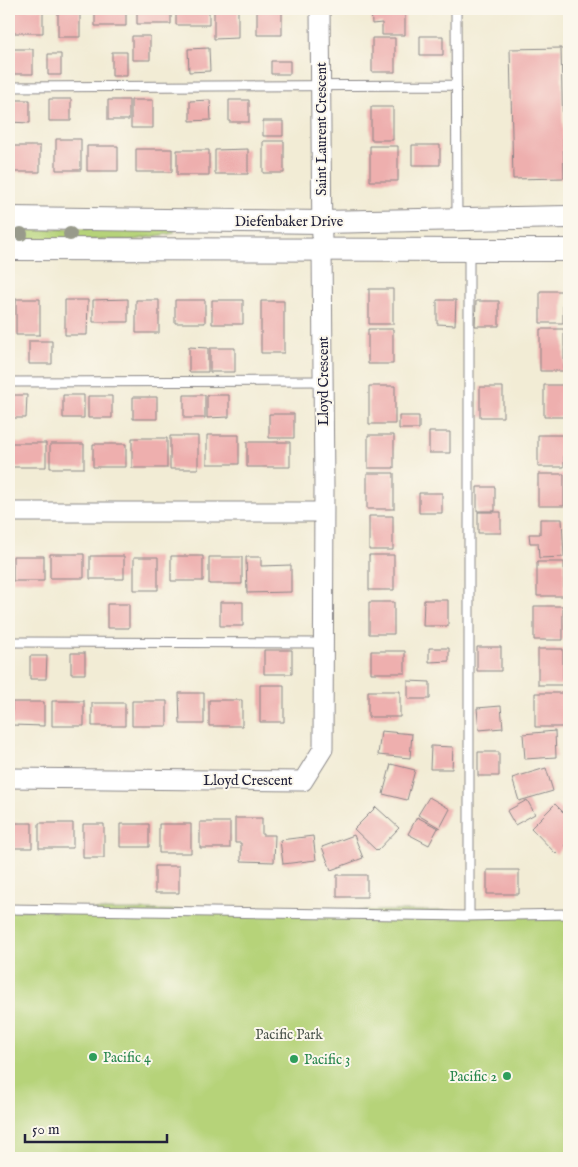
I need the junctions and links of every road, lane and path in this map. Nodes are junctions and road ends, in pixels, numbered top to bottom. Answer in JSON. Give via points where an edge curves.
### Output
{"nodes":[{"id":1,"x":320,"y":9,"type":"edge"},
{"id":2,"x":456,"y":9,"type":"edge"},
{"id":3,"x":456,"y":85,"type":"junction"},
{"id":4,"x":9,"y":86,"type":"edge"},
{"id":5,"x":322,"y":86,"type":"junction"},
{"id":6,"x":569,"y":217,"type":"edge"},
{"id":7,"x":9,"y":218,"type":"edge"},
{"id":8,"x":457,"y":220,"type":"junction"},
{"id":9,"x":322,"y":222,"type":"junction"},
{"id":10,"x":9,"y":249,"type":"edge"},
{"id":11,"x":322,"y":249,"type":"junction"},
{"id":12,"x":469,"y":250,"type":"junction"},
{"id":13,"x":569,"y":250,"type":"edge"},
{"id":14,"x":323,"y":381,"type":"junction"},
{"id":15,"x":9,"y":382,"type":"edge"},
{"id":16,"x":9,"y":512,"type":"edge"},
{"id":17,"x":324,"y":512,"type":"junction"},
{"id":18,"x":9,"y":642,"type":"edge"},
{"id":19,"x":323,"y":643,"type":"junction"},
{"id":20,"x":9,"y":778,"type":"edge"},
{"id":21,"x":9,"y":910,"type":"edge"},
{"id":22,"x":569,"y":914,"type":"edge"},
{"id":23,"x":470,"y":916,"type":"junction"}],
"edges":[{"from":1,"to":5,"type":"street","name":"Saint Laurent Crescent"},
{"from":2,"to":3,"type":"lane"},
{"from":3,"to":5,"type":"lane"},
{"from":3,"to":8,"type":"lane"},
{"from":4,"to":5,"type":"lane"},
{"from":5,"to":9,"type":"street","name":"Saint Laurent Crescent"},
{"from":6,"to":8,"type":"street","name":"Diefenbaker Drive"},
{"from":7,"to":9,"type":"street","name":"Diefenbaker Drive"},
{"from":8,"to":9,"type":"street","name":"Diefenbaker Drive"},
{"from":9,"to":11,"type":"street","name":"Saint Laurent Crescent"},
{"from":10,"to":11,"type":"street","name":"Diefenbaker Drive"},
{"from":11,"to":12,"type":"street","name":"Diefenbaker Drive"},
{"from":11,"to":14,"type":"street","name":"Lloyd Crescent"},
{"from":12,"to":13,"type":"street","name":"Diefenbaker Drive"},
{"from":12,"to":23,"type":"lane"},
{"from":14,"to":15,"type":"lane"},
{"from":14,"to":17,"type":"street","name":"Lloyd Crescent"},
{"from":16,"to":17,"type":"street"},
{"from":17,"to":19,"type":"street","name":"Lloyd Crescent"},
{"from":18,"to":19,"type":"lane"},
{"from":19,"to":20,"type":"street","name":"Lloyd Crescent","via":[[323,749],[303,781]]},
{"from":21,"to":23,"type":"lane"},
{"from":22,"to":23,"type":"lane"}]}
